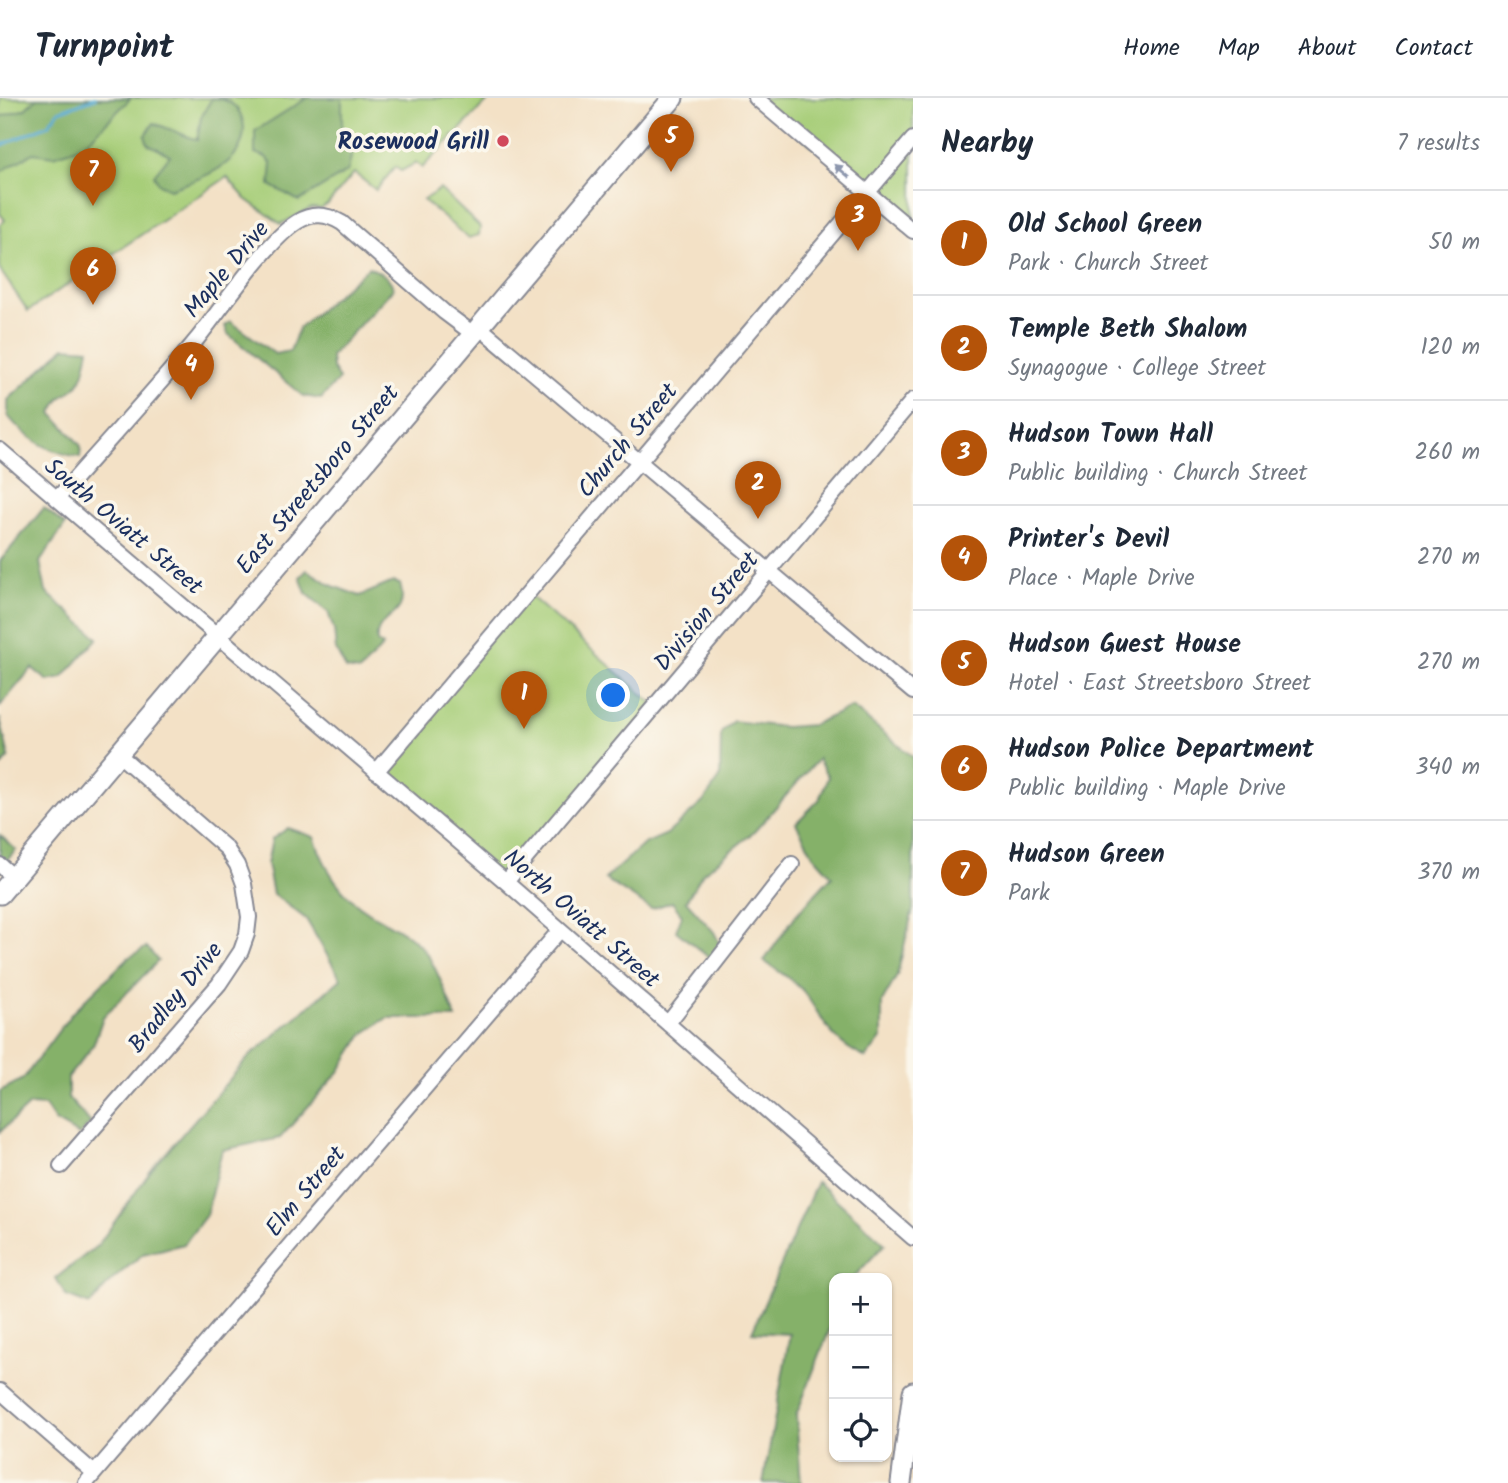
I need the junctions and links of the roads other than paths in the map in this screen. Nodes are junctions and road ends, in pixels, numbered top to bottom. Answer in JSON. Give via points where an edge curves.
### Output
{"nodes":[{"id":1,"x":673,"y":98,"type":"edge"},
{"id":2,"x":756,"y":98,"type":"edge"},
{"id":3,"x":913,"y":139,"type":"edge"},
{"id":4,"x":867,"y":192,"type":"junction"},
{"id":5,"x":913,"y":231,"type":"edge"},
{"id":6,"x":475,"y":330,"type":"junction"},
{"id":7,"x":913,"y":400,"type":"edge"},
{"id":8,"x":0,"y":450,"type":"edge"},
{"id":9,"x":640,"y":461,"type":"junction"},
{"id":10,"x":57,"y":499,"type":"junction"},
{"id":11,"x":769,"y":571,"type":"junction"},
{"id":12,"x":218,"y":636,"type":"junction"},
{"id":13,"x":913,"y":692,"type":"edge"},
{"id":14,"x":118,"y":754,"type":"junction"},
{"id":15,"x":376,"y":772,"type":"junction"},
{"id":16,"x":792,"y":864,"type":"dead end"},
{"id":17,"x":7,"y":871,"type":"edge"},
{"id":18,"x":506,"y":882,"type":"junction"},
{"id":19,"x":0,"y":894,"type":"edge"},
{"id":20,"x":560,"y":930,"type":"junction"},
{"id":21,"x":668,"y":1023,"type":"junction"},
{"id":22,"x":61,"y":1166,"type":"dead end"},
{"id":23,"x":913,"y":1238,"type":"edge"},
{"id":24,"x":0,"y":1391,"type":"edge"},
{"id":25,"x":913,"y":1392,"type":"edge"},
{"id":26,"x":90,"y":1477,"type":"edge"},
{"id":27,"x":901,"y":1483,"type":"edge"}],
"edges":[{"from":1,"to":6,"type":"main road","name":"East Streetsboro Street"},
{"from":4,"to":2,"type":"street","one_way":true},
{"from":3,"to":4,"type":"street","name":"Church Street"},
{"from":4,"to":5,"type":"street"},
{"from":4,"to":9,"type":"street","name":"Church Street"},
{"from":6,"to":9,"type":"street"},
{"from":6,"to":10,"type":"street","name":"Maple Drive","via":[[331,216],[309,216],[295,223],[261,259]]},
{"from":6,"to":12,"type":"main road","name":"East Streetsboro Street"},
{"from":7,"to":11,"type":"street","name":"Division Street"},
{"from":8,"to":10,"type":"street","name":"South Oviatt Street"},
{"from":9,"to":11,"type":"street"},
{"from":9,"to":15,"type":"street","name":"Church Street"},
{"from":10,"to":12,"type":"street","name":"South Oviatt Street"},
{"from":11,"to":13,"type":"street"},
{"from":11,"to":18,"type":"street","name":"Division Street"},
{"from":12,"to":14,"type":"main road","name":"East Streetsboro Street"},
{"from":12,"to":15,"type":"street","name":"North Oviatt Street"},
{"from":14,"to":17,"type":"main road","name":"East Streetsboro Street"},
{"from":14,"to":22,"type":"street","name":"Bradley Drive","via":[[226,848],[244,884],[247,934],[219,984]]},
{"from":15,"to":18,"type":"street","name":"North Oviatt Street"},
{"from":16,"to":21,"type":"street"},
{"from":17,"to":19,"type":"main road","name":"East Streetsboro Street"},
{"from":18,"to":20,"type":"street","name":"North Oviatt Street"},
{"from":20,"to":21,"type":"street","name":"North Oviatt Street"},
{"from":20,"to":26,"type":"street","name":"Elm Street"},
{"from":21,"to":23,"type":"street","name":"North Oviatt Street"},
{"from":24,"to":26,"type":"street"},
{"from":25,"to":27,"type":"main road"}]}
